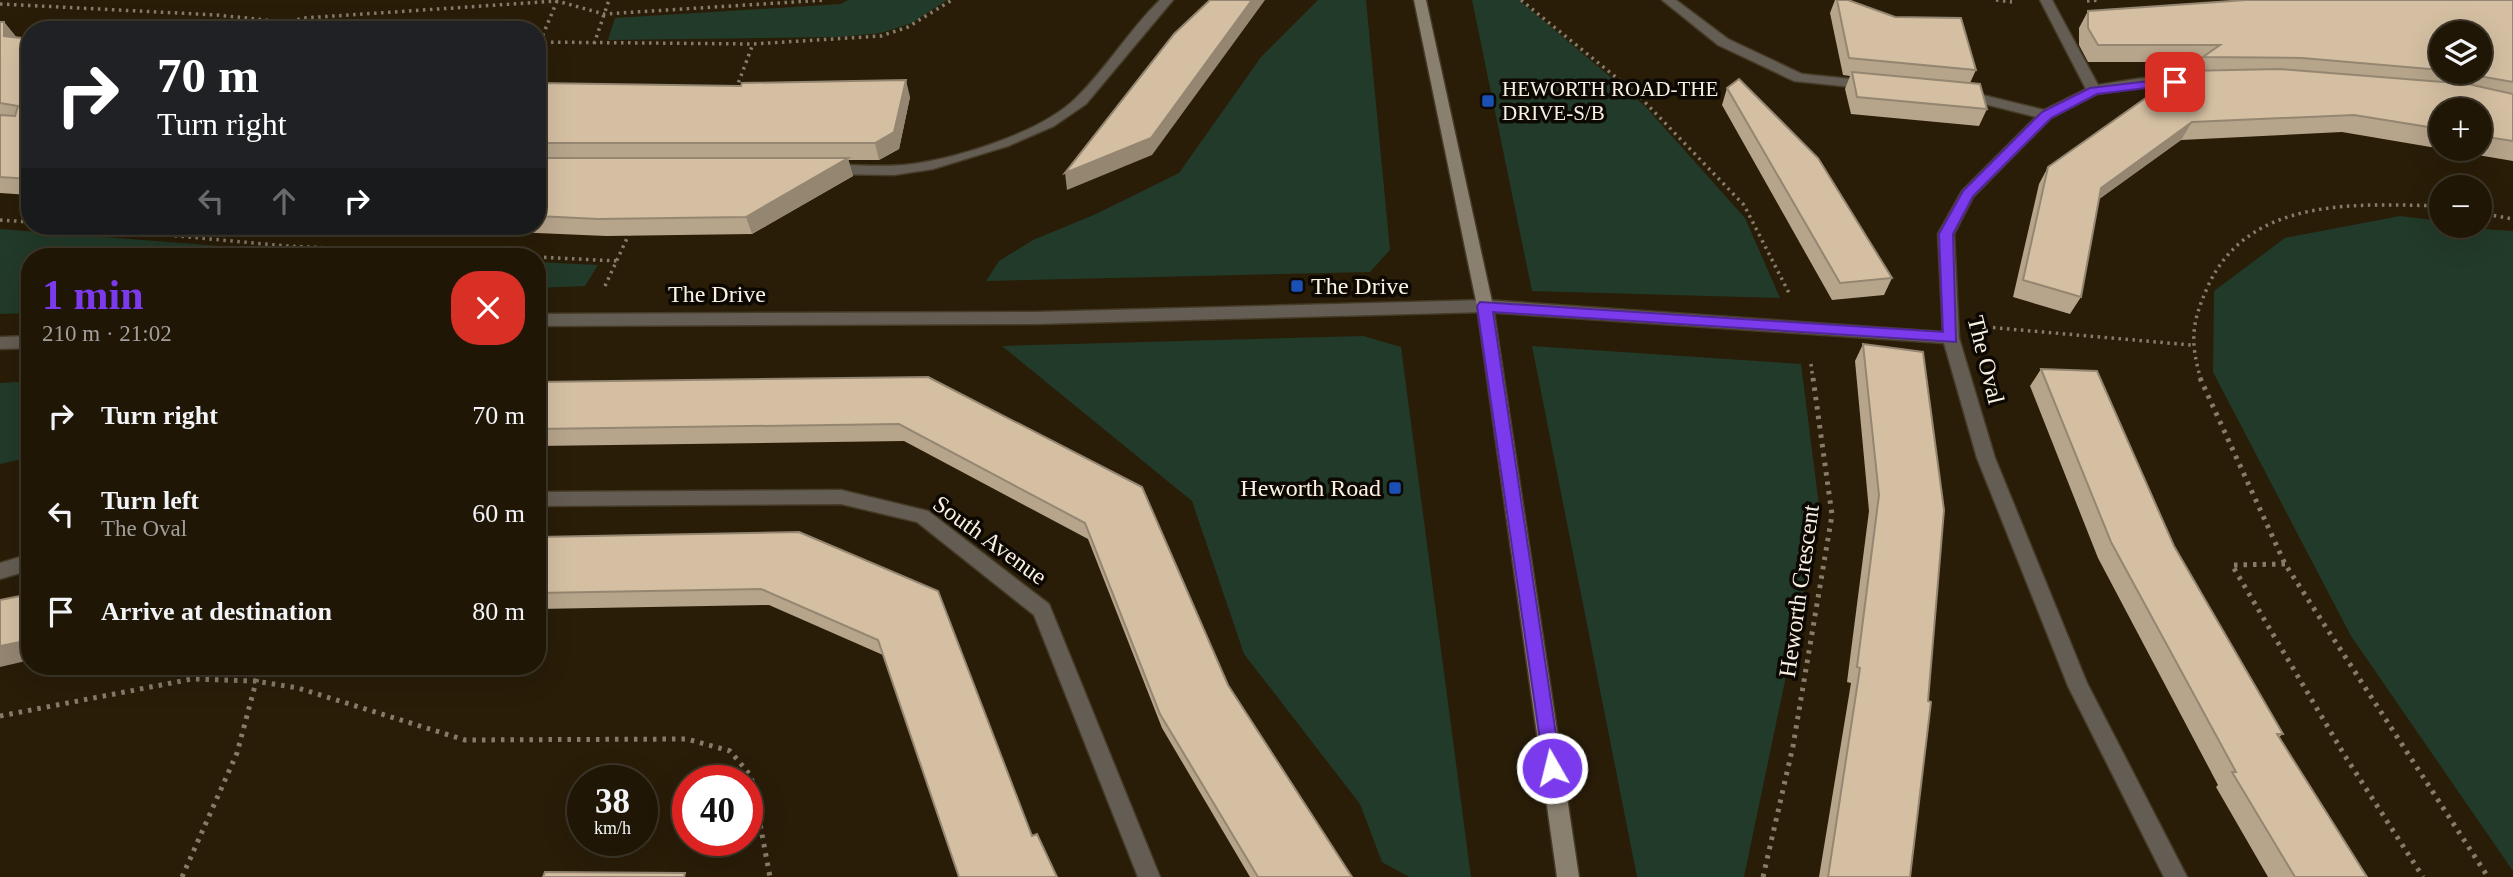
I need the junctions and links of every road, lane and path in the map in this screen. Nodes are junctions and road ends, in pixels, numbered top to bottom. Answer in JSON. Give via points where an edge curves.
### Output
{"nodes":[{"id":1,"x":557,"y":0,"type":"edge"},
{"id":2,"x":609,"y":0,"type":"edge"},
{"id":3,"x":826,"y":0,"type":"edge"},
{"id":4,"x":952,"y":0,"type":"edge"},
{"id":5,"x":1167,"y":0,"type":"edge"},
{"id":6,"x":1420,"y":0,"type":"edge"},
{"id":7,"x":1521,"y":0,"type":"edge"},
{"id":8,"x":1668,"y":0,"type":"edge"},
{"id":9,"x":2046,"y":0,"type":"edge"},
{"id":10,"x":0,"y":4,"type":"edge"},
{"id":11,"x":604,"y":14,"type":"junction"},
{"id":12,"x":278,"y":21,"type":"edge"},
{"id":13,"x":292,"y":21,"type":"edge"},
{"id":14,"x":546,"y":26,"type":"edge"},
{"id":15,"x":546,"y":42,"type":"edge"},
{"id":16,"x":594,"y":44,"type":"junction"},
{"id":17,"x":753,"y":44,"type":"junction"},
{"id":18,"x":2203,"y":81,"type":"edge"},
{"id":19,"x":1882,"y":86,"type":"edge"},
{"id":20,"x":2094,"y":90,"type":"junction"},
{"id":21,"x":1950,"y":93,"type":"edge"},
{"id":22,"x":734,"y":94,"type":"edge"},
{"id":23,"x":2046,"y":115,"type":"junction"},
{"id":24,"x":816,"y":169,"type":"edge"},
{"id":25,"x":2429,"y":206,"type":"edge"},
{"id":26,"x":2492,"y":215,"type":"edge"},
{"id":27,"x":2513,"y":219,"type":"edge"},
{"id":28,"x":0,"y":220,"type":"edge"},
{"id":29,"x":21,"y":221,"type":"edge"},
{"id":30,"x":632,"y":226,"type":"edge"},
{"id":31,"x":167,"y":235,"type":"edge"},
{"id":32,"x":331,"y":248,"type":"edge"},
{"id":33,"x":546,"y":257,"type":"edge"},
{"id":34,"x":617,"y":261,"type":"junction"},
{"id":35,"x":1485,"y":306,"type":"junction"},
{"id":36,"x":588,"y":318,"type":"junction"},
{"id":37,"x":546,"y":320,"type":"edge"},
{"id":38,"x":1807,"y":328,"type":"junction"},
{"id":39,"x":1950,"y":331,"type":"junction"},
{"id":40,"x":21,"y":342,"type":"edge"},
{"id":41,"x":0,"y":343,"type":"edge"},
{"id":42,"x":2191,"y":345,"type":"junction"},
{"id":43,"x":546,"y":499,"type":"edge"},
{"id":44,"x":2285,"y":564,"type":"junction"},
{"id":45,"x":21,"y":565,"type":"edge"},
{"id":46,"x":0,"y":571,"type":"edge"},
{"id":47,"x":257,"y":675,"type":"edge"},
{"id":48,"x":255,"y":681,"type":"junction"},
{"id":49,"x":0,"y":716,"type":"edge"},
{"id":50,"x":182,"y":877,"type":"edge"},
{"id":51,"x":770,"y":877,"type":"edge"},
{"id":52,"x":1149,"y":877,"type":"edge"},
{"id":53,"x":1568,"y":877,"type":"edge"},
{"id":54,"x":1763,"y":877,"type":"edge"},
{"id":55,"x":2175,"y":877,"type":"edge"},
{"id":56,"x":2423,"y":877,"type":"edge"},
{"id":57,"x":2488,"y":877,"type":"edge"}],
"edges":[{"from":1,"to":11,"type":"path"},
{"from":1,"to":13,"type":"path"},
{"from":1,"to":14,"type":"path"},
{"from":2,"to":11,"type":"path"},
{"from":3,"to":11,"type":"path"},
{"from":4,"to":17,"type":"path","via":[[908,27],[881,36]]},
{"from":5,"to":24,"type":"street","via":[[1079,103],[1052,121],[976,151],[914,168]]},
{"from":6,"to":35,"type":"street"},
{"from":7,"to":38,"type":"path","name":"Heworth Crescent","via":[[1639,96],[1744,205]]},
{"from":8,"to":19,"type":"street","via":[[1723,42],[1799,78]]},
{"from":9,"to":20,"type":"street"},
{"from":10,"to":12,"type":"path"},
{"from":11,"to":16,"type":"path"},
{"from":15,"to":16,"type":"path"},
{"from":16,"to":17,"type":"path"},
{"from":17,"to":22,"type":"path"},
{"from":18,"to":20,"type":"street","name":"The Oval"},
{"from":20,"to":23,"type":"street","name":"The Oval"},
{"from":21,"to":23,"type":"street"},
{"from":23,"to":39,"type":"street","name":"The Oval","via":[[1967,194],[1946,234]]},
{"from":25,"to":42,"type":"path","via":[[2312,209],[2266,223],[2240,241],[2214,273],[2199,306]]},
{"from":26,"to":27,"type":"path"},
{"from":28,"to":29,"type":"path"},
{"from":30,"to":34,"type":"path"},
{"from":31,"to":32,"type":"path"},
{"from":33,"to":34,"type":"path"},
{"from":34,"to":36,"type":"path"},
{"from":35,"to":36,"type":"street","name":"The Drive","via":[[1035,317]]},
{"from":35,"to":38,"type":"street","name":"The Drive"},
{"from":35,"to":53,"type":"street"},
{"from":36,"to":37,"type":"street","name":"The Drive"},
{"from":38,"to":39,"type":"street","name":"The Drive"},
{"from":38,"to":54,"type":"path","name":"Heworth Crescent","via":[[1832,515],[1793,746]]},
{"from":39,"to":42,"type":"path"},
{"from":39,"to":55,"type":"street","name":"The Oval","via":[[1986,457],[2078,686]]},
{"from":40,"to":41,"type":"street"},
{"from":42,"to":44,"type":"path","via":[[2201,381]]},
{"from":43,"to":52,"type":"street","name":"South Avenue","via":[[841,497],[922,516],[1042,610]]},
{"from":44,"to":56,"type":"path","via":[[2232,565]]},
{"from":44,"to":57,"type":"path"},
{"from":45,"to":46,"type":"street"},
{"from":47,"to":48,"type":"path"},
{"from":48,"to":49,"type":"path","via":[[192,679]]},
{"from":48,"to":50,"type":"path","via":[[237,753]]},
{"from":48,"to":51,"type":"path","via":[[298,688],[465,740],[687,739],[730,751],[751,776]]}]}
